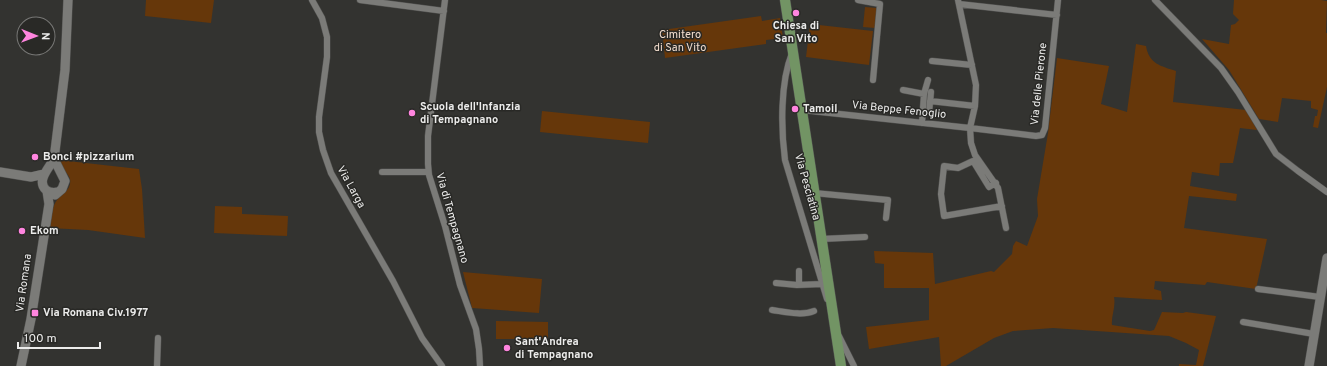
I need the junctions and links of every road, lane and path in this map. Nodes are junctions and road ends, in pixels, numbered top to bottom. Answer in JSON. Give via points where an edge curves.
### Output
{"nodes":[{"id":1,"x":68,"y":0,"type":"edge"},
{"id":2,"x":312,"y":0,"type":"edge"},
{"id":3,"x":360,"y":0,"type":"edge"},
{"id":4,"x":445,"y":0,"type":"edge"},
{"id":5,"x":785,"y":0,"type":"edge"},
{"id":6,"x":858,"y":0,"type":"edge"},
{"id":7,"x":1058,"y":0,"type":"edge"},
{"id":8,"x":1155,"y":0,"type":"edge"},
{"id":9,"x":959,"y":2,"type":"edge"},
{"id":10,"x":444,"y":11,"type":"junction"},
{"id":11,"x":1056,"y":15,"type":"junction"},
{"id":12,"x":793,"y":52,"type":"junction"},
{"id":13,"x":932,"y":61,"type":"dead end"},
{"id":14,"x":972,"y":65,"type":"junction"},
{"id":15,"x":873,"y":80,"type":"dead end"},
{"id":16,"x":928,"y":80,"type":"dead end"},
{"id":17,"x":903,"y":90,"type":"dead end"},
{"id":18,"x":928,"y":93,"type":"junction"},
{"id":19,"x":930,"y":101,"type":"junction"},
{"id":20,"x":975,"y":106,"type":"junction"},
{"id":21,"x":802,"y":110,"type":"junction"},
{"id":22,"x":928,"y":113,"type":"dead end"},
{"id":23,"x":922,"y":123,"type":"junction"},
{"id":24,"x":970,"y":128,"type":"junction"},
{"id":25,"x":54,"y":159,"type":"junction"},
{"id":26,"x":0,"y":172,"type":"edge"},
{"id":27,"x":60,"y":172,"type":"junction"},
{"id":28,"x":382,"y":172,"type":"dead end"},
{"id":29,"x":428,"y":172,"type":"junction"},
{"id":30,"x":46,"y":173,"type":"junction"},
{"id":31,"x":31,"y":177,"type":"junction"},
{"id":32,"x":996,"y":183,"type":"junction"},
{"id":33,"x":45,"y":188,"type":"junction"},
{"id":34,"x":58,"y":192,"type":"junction"},
{"id":35,"x":1327,"y":192,"type":"edge"},
{"id":36,"x":814,"y":193,"type":"junction"},
{"id":37,"x":49,"y":204,"type":"junction"},
{"id":38,"x":1002,"y":206,"type":"junction"},
{"id":39,"x":886,"y":218,"type":"dead end"},
{"id":40,"x":1006,"y":228,"type":"dead end"},
{"id":41,"x":865,"y":237,"type":"dead end"},
{"id":42,"x":821,"y":239,"type":"junction"},
{"id":43,"x":1327,"y":258,"type":"edge"},
{"id":44,"x":799,"y":271,"type":"dead end"},
{"id":45,"x":776,"y":283,"type":"dead end"},
{"id":46,"x":822,"y":284,"type":"junction"},
{"id":47,"x":798,"y":285,"type":"junction"},
{"id":48,"x":1258,"y":289,"type":"dead end"},
{"id":49,"x":1320,"y":297,"type":"junction"},
{"id":50,"x":772,"y":310,"type":"dead end"},
{"id":51,"x":814,"y":311,"type":"dead end"},
{"id":52,"x":1243,"y":322,"type":"dead end"},
{"id":53,"x":835,"y":326,"type":"junction"},
{"id":54,"x":1314,"y":334,"type":"junction"},
{"id":55,"x":158,"y":338,"type":"dead end"},
{"id":56,"x":21,"y":366,"type":"edge"},
{"id":57,"x":157,"y":366,"type":"edge"},
{"id":58,"x":442,"y":366,"type":"edge"},
{"id":59,"x":480,"y":366,"type":"edge"},
{"id":60,"x":840,"y":366,"type":"edge"},
{"id":61,"x":854,"y":366,"type":"edge"},
{"id":62,"x":1309,"y":366,"type":"edge"}],
"edges":[{"from":1,"to":25,"type":"main road","via":[[64,76]]},
{"from":2,"to":58,"type":"street","name":"Via Larga","via":[[322,18],[327,37],[319,132],[331,173],[404,300],[422,338]]},
{"from":3,"to":10,"type":"street"},
{"from":4,"to":10,"type":"street","name":"Via di Tempagnano"},
{"from":5,"to":12,"type":"main road","name":"Via Pesciatina"},
{"from":6,"to":15,"type":"street","via":[[880,4]]},
{"from":7,"to":11,"type":"street","name":"Via delle Pierone"},
{"from":8,"to":35,"type":"street","via":[[1222,68],[1276,154]]},
{"from":9,"to":11,"type":"street"},
{"from":9,"to":14,"type":"street"},
{"from":10,"to":29,"type":"street","name":"Via di Tempagnano","via":[[428,136]]},
{"from":11,"to":24,"type":"street","name":"Via delle Pierone","via":[[1046,128],[1042,135]]},
{"from":12,"to":21,"type":"main road","name":"Via Pesciatina"},
{"from":12,"to":46,"type":"street","name":"Via Pesciatina","via":[[787,65],[782,138],[785,160]]},
{"from":13,"to":14,"type":"street"},
{"from":14,"to":20,"type":"street","via":[[976,85]]},
{"from":16,"to":18,"type":"street"},
{"from":17,"to":18,"type":"street"},
{"from":18,"to":19,"type":"street"},
{"from":18,"to":23,"type":"street"},
{"from":19,"to":20,"type":"street"},
{"from":19,"to":22,"type":"street"},
{"from":20,"to":24,"type":"street"},
{"from":21,"to":23,"type":"street","name":"Via Beppe Fenoglio"},
{"from":21,"to":36,"type":"main road","name":"Via Pesciatina"},
{"from":23,"to":24,"type":"street","name":"Via Beppe Fenoglio"},
{"from":24,"to":32,"type":"street","via":[[975,154]]},
{"from":25,"to":27,"type":"main road"},
{"from":25,"to":30,"type":"main road"},
{"from":26,"to":31,"type":"main road"},
{"from":27,"to":30,"type":"main road","via":[[53,170]]},
{"from":27,"to":34,"type":"main road","via":[[65,181]]},
{"from":28,"to":29,"type":"street"},
{"from":29,"to":59,"type":"street","name":"Via di Tempagnano","via":[[460,285],[476,329]]},
{"from":30,"to":31,"type":"main road"},
{"from":30,"to":33,"type":"main road","via":[[42,180]]},
{"from":31,"to":33,"type":"main road"},
{"from":32,"to":38,"type":"street"},
{"from":32,"to":38,"type":"street","via":[[989,187],[973,161],[958,168],[944,166],[941,194],[944,216]]},
{"from":33,"to":34,"type":"main road","via":[[53,193]]},
{"from":33,"to":37,"type":"main road"},
{"from":34,"to":37,"type":"main road"},
{"from":36,"to":39,"type":"street","via":[[888,200]]},
{"from":36,"to":42,"type":"main road","name":"Via Pesciatina"},
{"from":37,"to":56,"type":"main road","name":"Via Romana"},
{"from":38,"to":40,"type":"street"},
{"from":41,"to":42,"type":"street"},
{"from":42,"to":53,"type":"main road","name":"Via Pesciatina"},
{"from":43,"to":49,"type":"main road"},
{"from":44,"to":47,"type":"street"},
{"from":45,"to":47,"type":"street"},
{"from":46,"to":47,"type":"street"},
{"from":46,"to":53,"type":"street","name":"Via Pesciatina"},
{"from":48,"to":49,"type":"street"},
{"from":49,"to":54,"type":"main road"},
{"from":50,"to":51,"type":"street","via":[[801,314]]},
{"from":52,"to":54,"type":"street"},
{"from":53,"to":60,"type":"main road","name":"Via Pesciatina"},
{"from":53,"to":61,"type":"street"},
{"from":54,"to":62,"type":"main road"},
{"from":55,"to":57,"type":"street"}]}
